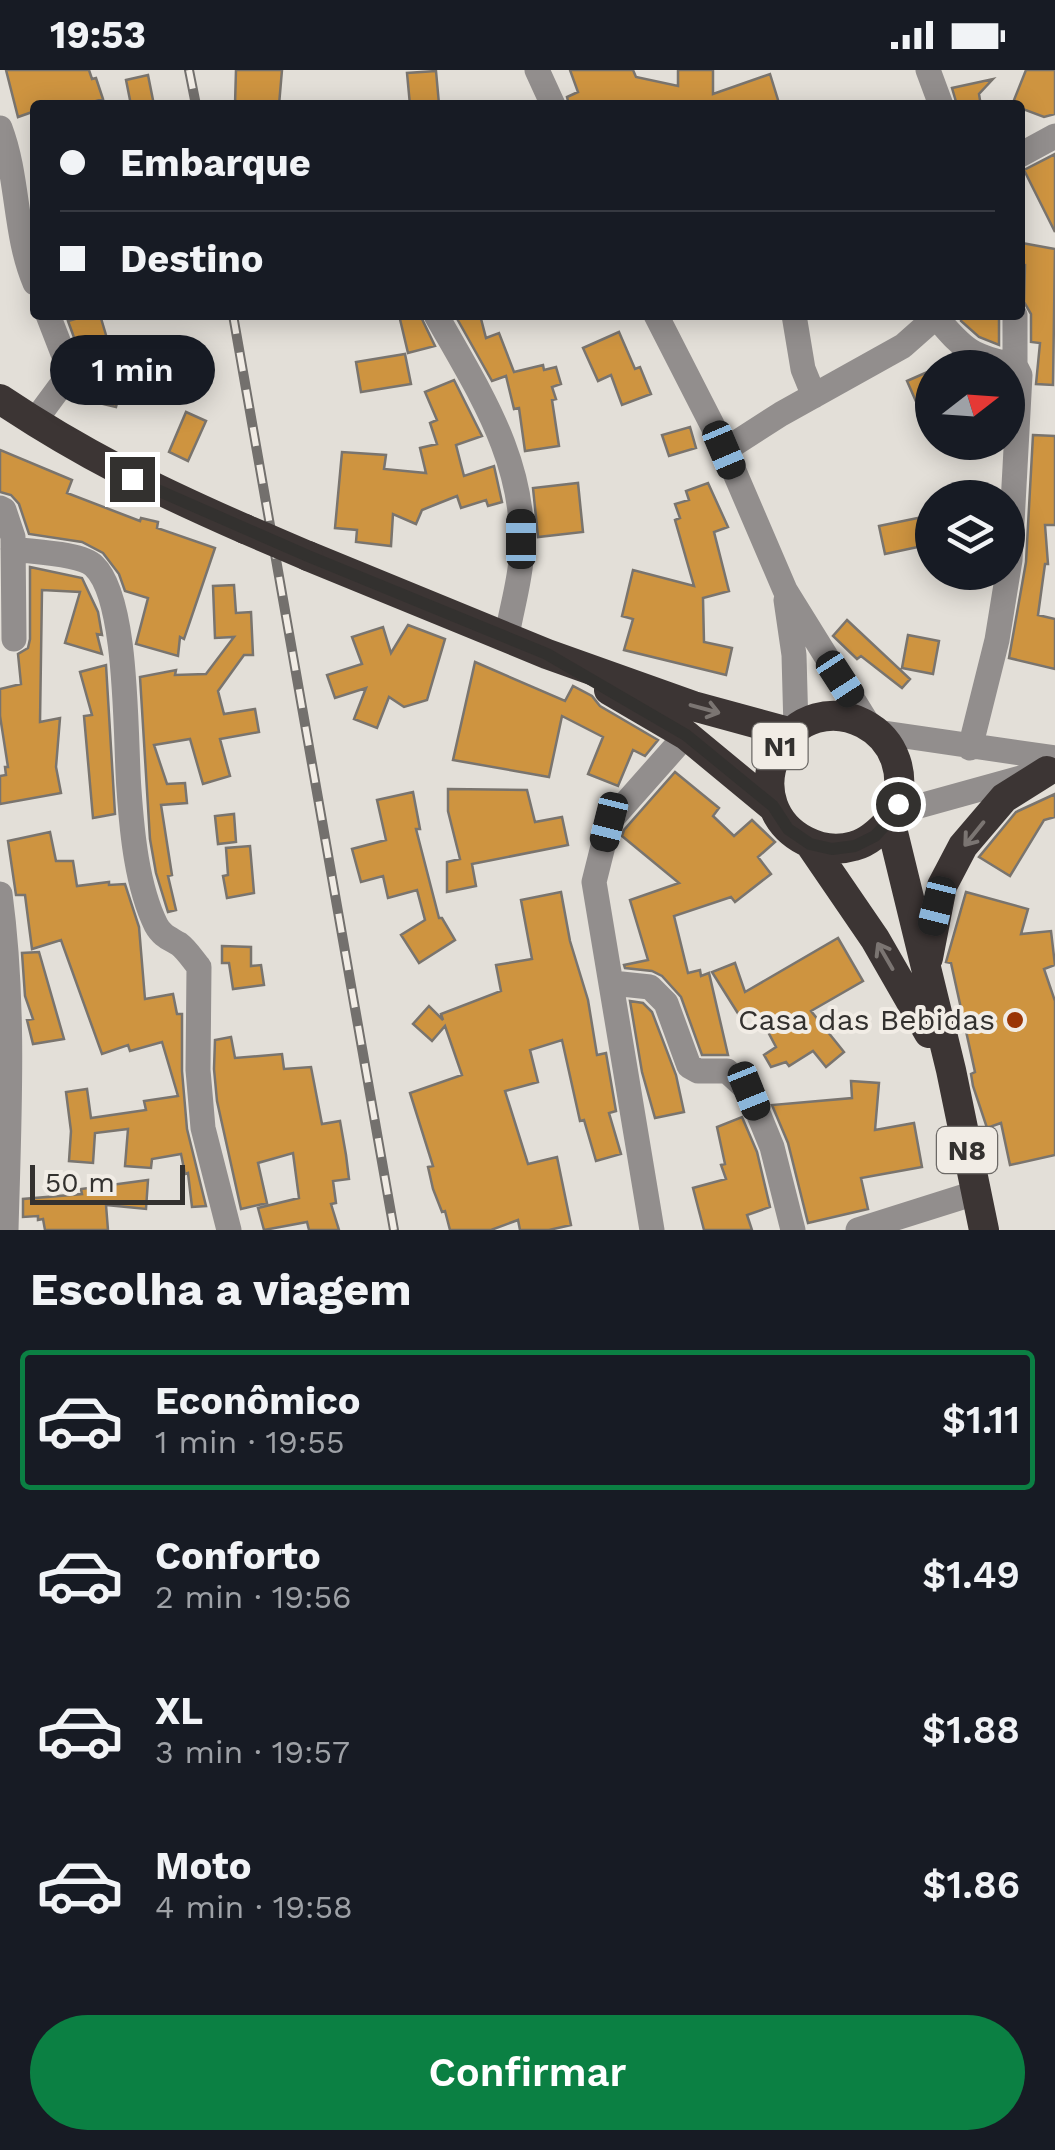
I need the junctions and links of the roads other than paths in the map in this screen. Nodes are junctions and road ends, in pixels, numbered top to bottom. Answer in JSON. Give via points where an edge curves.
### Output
{"nodes":[{"id":1,"x":537,"y":70,"type":"edge"},
{"id":2,"x":928,"y":70,"type":"edge"},
{"id":3,"x":551,"y":100,"type":"edge"},
{"id":4,"x":939,"y":100,"type":"edge"},
{"id":5,"x":0,"y":128,"type":"edge"},
{"id":6,"x":1055,"y":136,"type":"edge"},
{"id":7,"x":1025,"y":152,"type":"edge"},
{"id":8,"x":30,"y":267,"type":"edge"},
{"id":9,"x":50,"y":320,"type":"edge"},
{"id":10,"x":439,"y":320,"type":"edge"},
{"id":11,"x":659,"y":320,"type":"edge"},
{"id":12,"x":795,"y":320,"type":"edge"},
{"id":13,"x":934,"y":320,"type":"edge"},
{"id":14,"x":940,"y":320,"type":"edge"},
{"id":15,"x":1015,"y":320,"type":"edge"},
{"id":16,"x":966,"y":350,"type":"edge"},
{"id":17,"x":1015,"y":350,"type":"edge"},
{"id":18,"x":814,"y":396,"type":"junction"},
{"id":19,"x":0,"y":399,"type":"edge"},
{"id":20,"x":34,"y":422,"type":"junction"},
{"id":21,"x":724,"y":450,"type":"junction"},
{"id":22,"x":1015,"y":460,"type":"edge"},
{"id":23,"x":0,"y":508,"type":"edge"},
{"id":24,"x":13,"y":549,"type":"junction"},
{"id":25,"x":785,"y":590,"type":"junction"},
{"id":26,"x":506,"y":636,"type":"junction"},
{"id":27,"x":14,"y":639,"type":"dead end"},
{"id":28,"x":547,"y":654,"type":"junction"},
{"id":29,"x":874,"y":730,"type":"junction"},
{"id":30,"x":794,"y":731,"type":"junction"},
{"id":31,"x":686,"y":735,"type":"junction"},
{"id":32,"x":970,"y":748,"type":"junction"},
{"id":33,"x":1052,"y":766,"type":"edge"},
{"id":34,"x":773,"y":806,"type":"junction"},
{"id":35,"x":892,"y":816,"type":"junction"},
{"id":36,"x":810,"y":844,"type":"junction"},
{"id":37,"x":0,"y":894,"type":"edge"},
{"id":38,"x":3,"y":938,"type":"edge"},
{"id":39,"x":925,"y":975,"type":"junction"},
{"id":40,"x":612,"y":983,"type":"junction"},
{"id":41,"x":951,"y":1070,"type":"junction"},
{"id":42,"x":5,"y":1104,"type":"edge"},
{"id":43,"x":975,"y":1193,"type":"junction"},
{"id":44,"x":6,"y":1230,"type":"edge"},
{"id":45,"x":229,"y":1230,"type":"edge"},
{"id":46,"x":652,"y":1230,"type":"edge"},
{"id":47,"x":793,"y":1230,"type":"edge"},
{"id":48,"x":858,"y":1230,"type":"edge"},
{"id":49,"x":984,"y":1230,"type":"edge"}],
"edges":[{"from":1,"to":3,"type":"street"},
{"from":2,"to":4,"type":"street"},
{"from":5,"to":8,"type":"street"},
{"from":6,"to":7,"type":"street"},
{"from":9,"to":20,"type":"street","via":[[68,376]]},
{"from":10,"to":26,"type":"street","via":[[492,413],[517,485],[521,561]]},
{"from":11,"to":21,"type":"street"},
{"from":12,"to":18,"type":"street"},
{"from":13,"to":18,"type":"street","via":[[903,346]]},
{"from":14,"to":16,"type":"street"},
{"from":15,"to":17,"type":"street"},
{"from":18,"to":21,"type":"street"},
{"from":19,"to":20,"type":"highway","number":"N1"},
{"from":20,"to":26,"type":"highway","number":"N1","bridge":true,"via":[[132,479]]},
{"from":21,"to":25,"type":"street"},
{"from":22,"to":32,"type":"street","via":[[1010,560]]},
{"from":23,"to":24,"type":"street"},
{"from":24,"to":27,"type":"street"},
{"from":24,"to":45,"type":"street","via":[[85,559],[107,591],[123,662],[129,794],[142,884],[158,929],[199,967],[203,1128]]},
{"from":25,"to":29,"type":"street"},
{"from":25,"to":30,"type":"street"},
{"from":26,"to":28,"type":"highway","number":"N1"},
{"from":28,"to":30,"type":"highway","number":"N1","one_way":true,"via":[[693,706]]},
{"from":28,"to":31,"type":"highway","number":"N1"},
{"from":29,"to":30,"type":"highway","number":"N1","via":[[841,716]]},
{"from":29,"to":32,"type":"street"},
{"from":29,"to":35,"type":"highway","via":[[900,769]]},
{"from":30,"to":34,"type":"highway","number":"N1","via":[[771,764]]},
{"from":31,"to":34,"type":"highway","number":"N1"},
{"from":31,"to":40,"type":"street","via":[[609,822],[594,882]]},
{"from":32,"to":33,"type":"street"},
{"from":33,"to":35,"type":"street"},
{"from":33,"to":39,"type":"highway","one_way":true,"via":[[1004,798],[964,846],[942,886]]},
{"from":34,"to":36,"type":"highway","number":"N1","via":[[788,829]]},
{"from":35,"to":36,"type":"highway","via":[[855,846]]},
{"from":35,"to":39,"type":"highway"},
{"from":41,"to":36,"type":"highway","number":"N1","one_way":true},
{"from":37,"to":38,"type":"street"},
{"from":38,"to":42,"type":"street"},
{"from":39,"to":41,"type":"highway"},
{"from":40,"to":46,"type":"street"},
{"from":40,"to":47,"type":"street","via":[[650,987],[666,1003],[689,1066],[727,1072],[749,1091],[772,1146]]},
{"from":41,"to":43,"type":"highway","number":"N8"},
{"from":42,"to":44,"type":"street"},
{"from":43,"to":48,"type":"street"},
{"from":43,"to":49,"type":"highway","number":"N8"}]}
